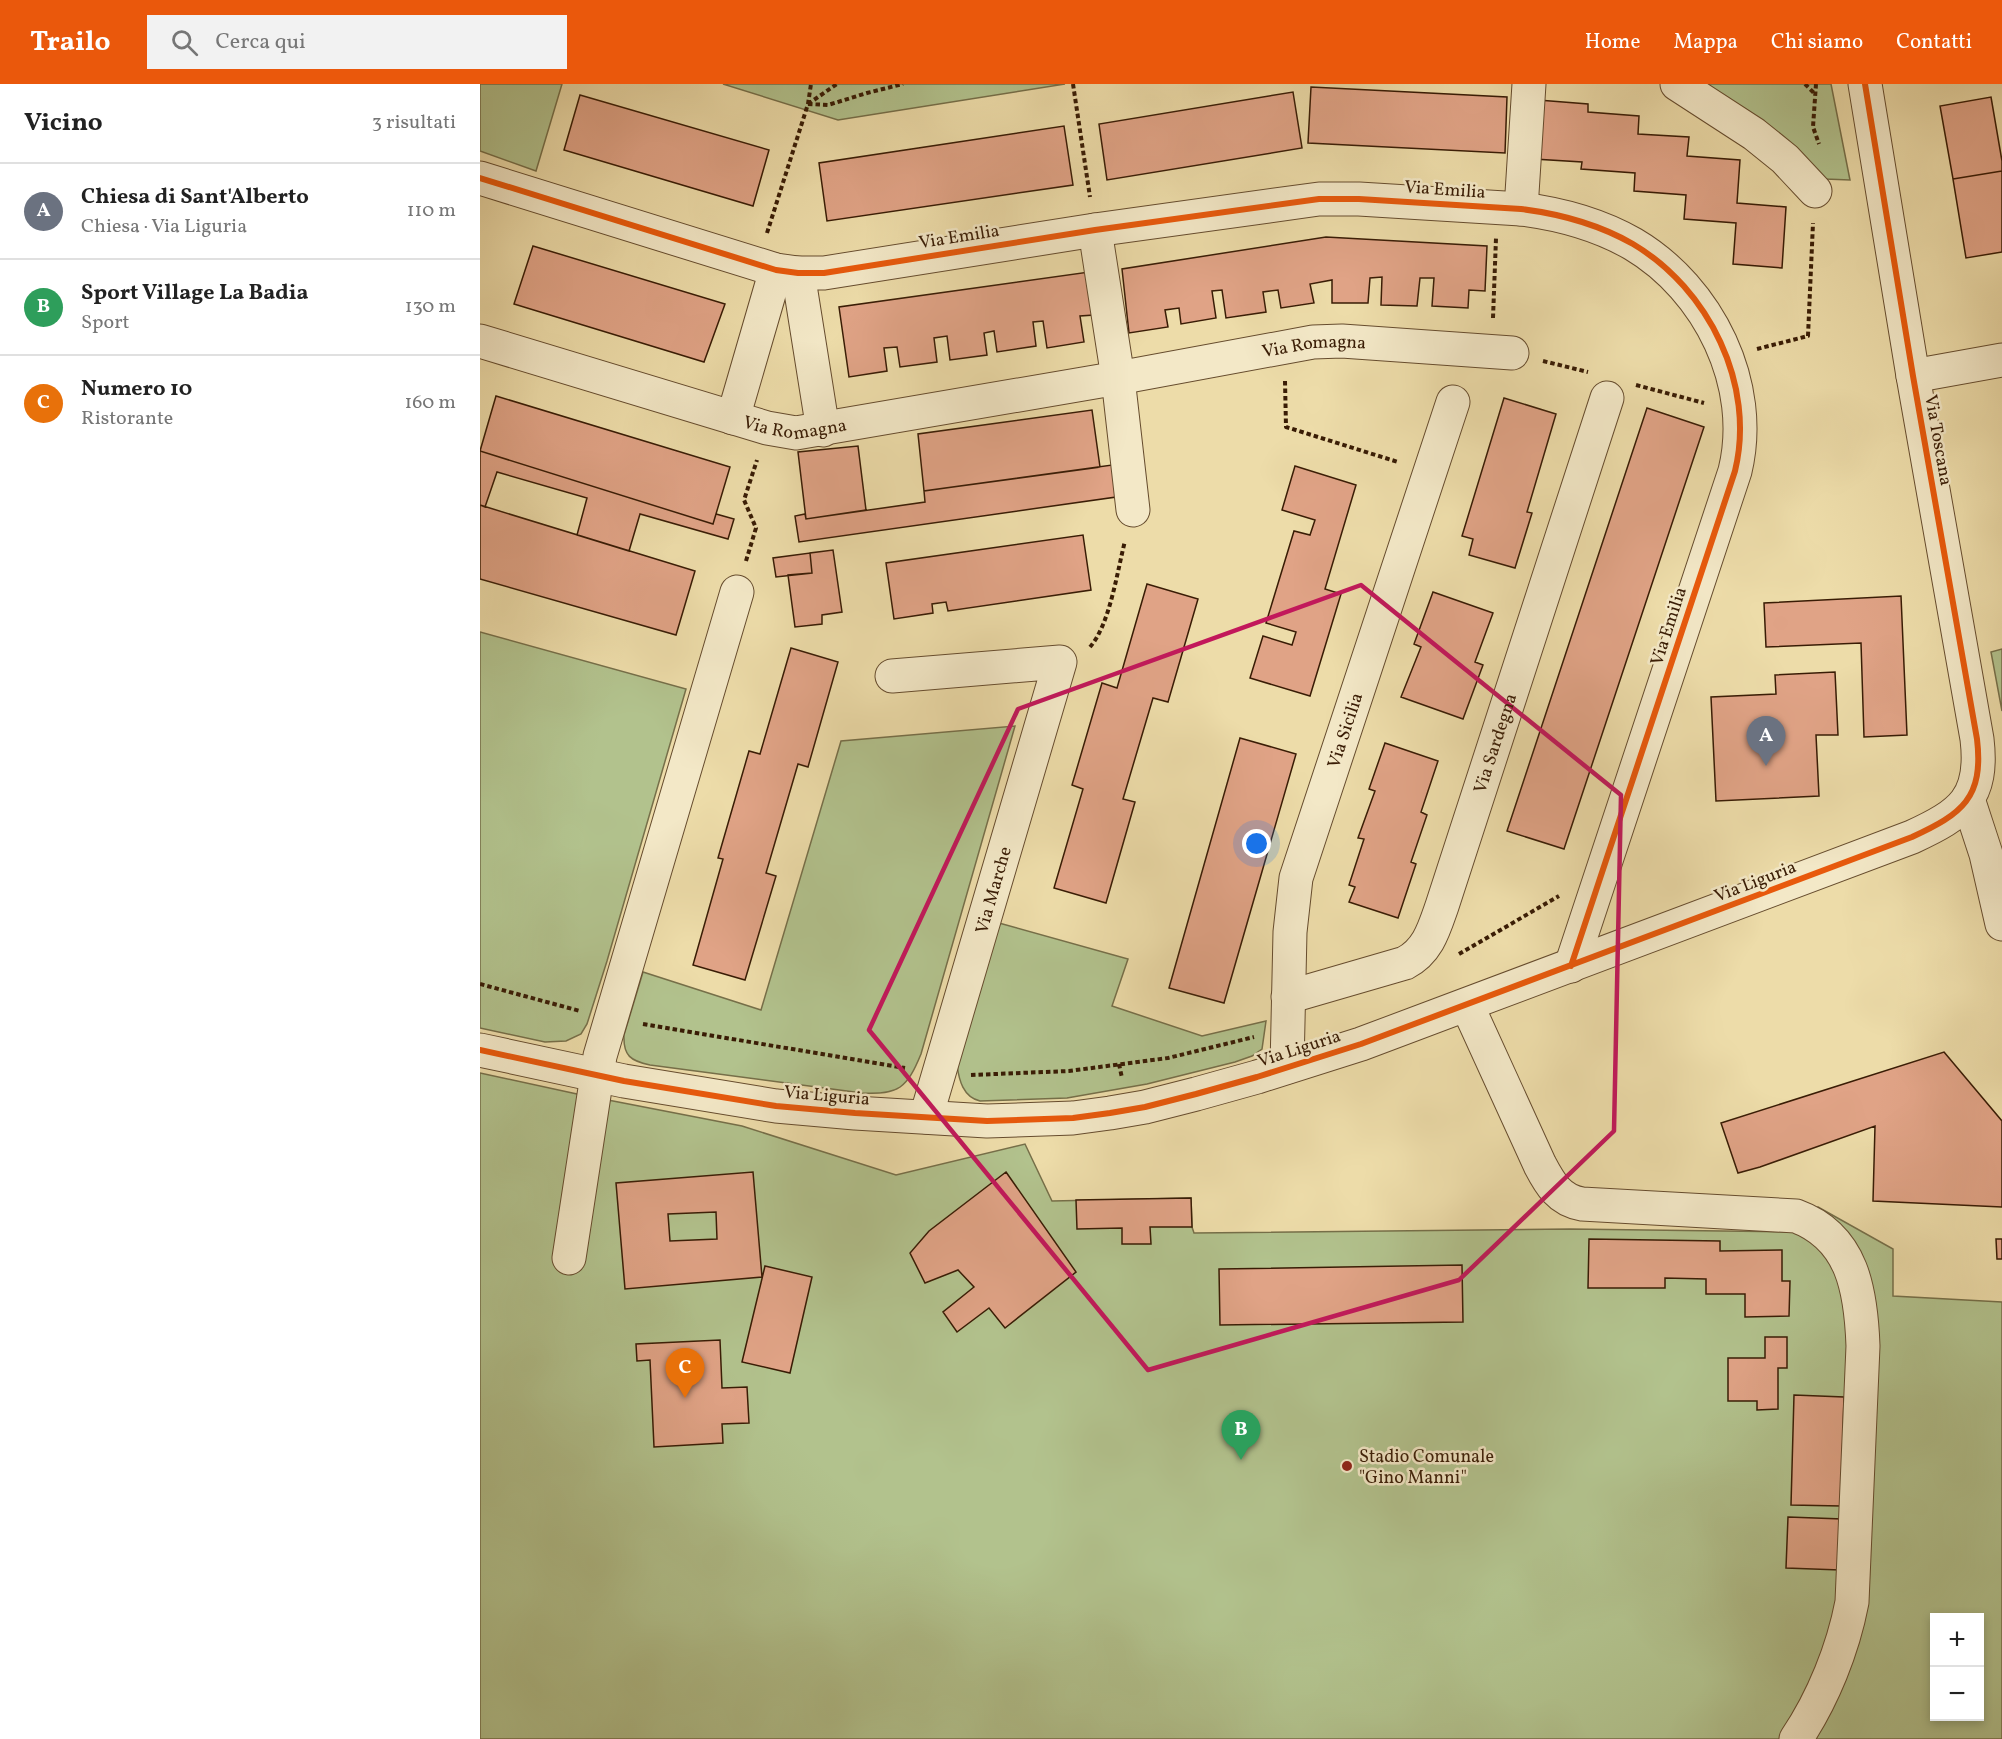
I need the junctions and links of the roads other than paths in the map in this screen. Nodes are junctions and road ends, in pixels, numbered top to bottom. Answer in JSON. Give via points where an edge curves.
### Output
{"nodes":[{"id":1,"x":1529,"y":84,"type":"edge"},
{"id":2,"x":1677,"y":84,"type":"edge"},
{"id":3,"x":1865,"y":84,"type":"edge"},
{"id":4,"x":480,"y":178,"type":"edge"},
{"id":5,"x":1815,"y":191,"type":"road end"},
{"id":6,"x":1509,"y":208,"type":"junction"},
{"id":7,"x":1095,"y":230,"type":"junction"},
{"id":8,"x":777,"y":269,"type":"junction"},
{"id":9,"x":480,"y":341,"type":"edge"},
{"id":10,"x":1502,"y":352,"type":"road end"},
{"id":11,"x":2002,"y":360,"type":"edge"},
{"id":12,"x":1913,"y":376,"type":"junction"},
{"id":13,"x":1118,"y":378,"type":"junction"},
{"id":14,"x":1607,"y":398,"type":"dead end"},
{"id":15,"x":1453,"y":402,"type":"dead end"},
{"id":16,"x":733,"y":418,"type":"junction"},
{"id":17,"x":823,"y":430,"type":"junction"},
{"id":18,"x":1133,"y":510,"type":"road end"},
{"id":19,"x":737,"y":592,"type":"road end"},
{"id":20,"x":892,"y":676,"type":"dead end"},
{"id":21,"x":1968,"y":799,"type":"junction"},
{"id":22,"x":1992,"y":834,"type":"edge"},
{"id":23,"x":2002,"y":924,"type":"edge"},
{"id":24,"x":1570,"y":966,"type":"junction"},
{"id":25,"x":1288,"y":997,"type":"junction"},
{"id":26,"x":1467,"y":1005,"type":"junction"},
{"id":27,"x":480,"y":1050,"type":"edge"},
{"id":28,"x":1287,"y":1067,"type":"junction"},
{"id":29,"x":597,"y":1076,"type":"junction"},
{"id":30,"x":926,"y":1117,"type":"junction"},
{"id":31,"x":569,"y":1258,"type":"dead end"},
{"id":32,"x":1796,"y":1739,"type":"edge"}],
"edges":[{"from":1,"to":6,"type":"street"},
{"from":2,"to":5,"type":"street","via":[[1754,134]]},
{"from":3,"to":12,"type":"street","name":"Via Toscana"},
{"from":4,"to":8,"type":"street","name":"Via Emilia"},
{"from":6,"to":7,"type":"street","name":"Via Emilia","via":[[1330,198]]},
{"from":6,"to":24,"type":"street","name":"Via Emilia","via":[[1578,220],[1617,236],[1646,252],[1678,280],[1700,306],[1720,340],[1736,388],[1741,423],[1735,471]]},
{"from":7,"to":8,"type":"street","name":"Via Emilia","via":[[824,273]]},
{"from":7,"to":13,"type":"street"},
{"from":8,"to":16,"type":"street"},
{"from":8,"to":17,"type":"street"},
{"from":9,"to":16,"type":"street","name":"Via Romagna"},
{"from":10,"to":13,"type":"street","name":"Via Romagna","via":[[1342,340]]},
{"from":11,"to":12,"type":"street"},
{"from":12,"to":21,"type":"street","name":"Via Toscana","via":[[1977,739],[1978,778]]},
{"from":13,"to":17,"type":"street","name":"Via Romagna"},
{"from":13,"to":18,"type":"street"},
{"from":14,"to":25,"type":"street","name":"Via Sardegna","via":[[1428,940],[1419,954],[1405,963]]},
{"from":15,"to":25,"type":"street","name":"Via Sicilia","via":[[1296,878]]},
{"from":16,"to":17,"type":"street","name":"Via Romagna","via":[[790,433]]},
{"from":19,"to":29,"type":"street","via":[[610,1019]]},
{"from":20,"to":30,"type":"street","name":"Via Marche","via":[[1060,662]]},
{"from":21,"to":22,"type":"street"},
{"from":21,"to":24,"type":"street","name":"Via Liguria","via":[[1956,813],[1912,837]]},
{"from":22,"to":23,"type":"street"},
{"from":24,"to":26,"type":"street","name":"Via Liguria"},
{"from":25,"to":28,"type":"street","name":"Via Sicilia"},
{"from":26,"to":28,"type":"street","name":"Via Liguria"},
{"from":26,"to":32,"type":"street","via":[[1540,1165],[1554,1189],[1566,1200],[1796,1216],[1827,1234],[1851,1270],[1860,1305],[1863,1346],[1852,1602],[1833,1665]]},
{"from":27,"to":29,"type":"street","name":"Via Liguria"},
{"from":28,"to":30,"type":"street","name":"Via Liguria","via":[[1163,1103],[1092,1116],[1009,1121]]},
{"from":29,"to":30,"type":"street","name":"Via Liguria","via":[[776,1106]]},
{"from":29,"to":31,"type":"street"}]}
